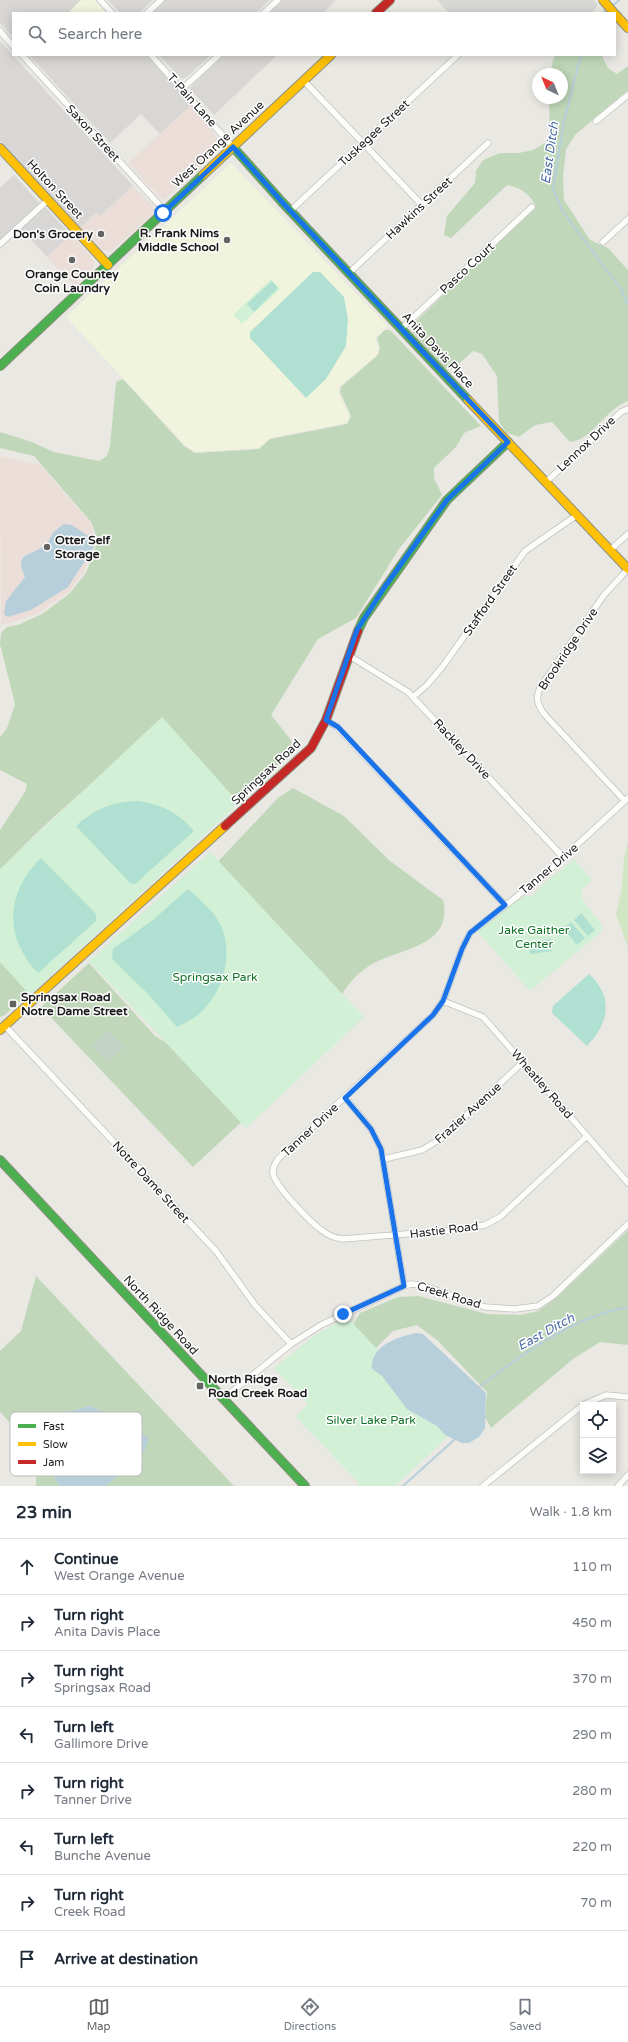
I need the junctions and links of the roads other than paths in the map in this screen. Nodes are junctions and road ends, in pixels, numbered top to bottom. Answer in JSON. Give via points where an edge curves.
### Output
{"nodes":[{"id":1,"x":100,"y":0,"type":"edge"},
{"id":2,"x":161,"y":0,"type":"edge"},
{"id":3,"x":278,"y":0,"type":"edge"},
{"id":4,"x":390,"y":0,"type":"edge"},
{"id":5,"x":604,"y":2,"type":"edge"},
{"id":6,"x":111,"y":12,"type":"edge"},
{"id":7,"x":148,"y":12,"type":"edge"},
{"id":8,"x":265,"y":12,"type":"edge"},
{"id":9,"x":377,"y":12,"type":"edge"},
{"id":10,"x":613,"y":12,"type":"edge"},
{"id":11,"x":616,"y":15,"type":"edge"},
{"id":12,"x":628,"y":28,"type":"edge"},
{"id":13,"x":0,"y":31,"type":"edge"},
{"id":14,"x":12,"y":45,"type":"edge"},
{"id":15,"x":23,"y":56,"type":"edge"},
{"id":16,"x":152,"y":56,"type":"edge"},
{"id":17,"x":218,"y":56,"type":"edge"},
{"id":18,"x":330,"y":56,"type":"edge"},
{"id":19,"x":457,"y":56,"type":"edge"},
{"id":20,"x":304,"y":81,"type":"junction"},
{"id":21,"x":182,"y":89,"type":"junction"},
{"id":22,"x":628,"y":95,"type":"edge"},
{"id":23,"x":596,"y":121,"type":"dead end"},
{"id":24,"x":363,"y":143,"type":"junction"},
{"id":25,"x":488,"y":143,"type":"dead end"},
{"id":26,"x":233,"y":147,"type":"junction"},
{"id":27,"x":0,"y":148,"type":"edge"},
{"id":28,"x":48,"y":200,"type":"junction"},
{"id":29,"x":422,"y":205,"type":"junction"},
{"id":30,"x":532,"y":207,"type":"dead end"},
{"id":31,"x":165,"y":211,"type":"junction"},
{"id":32,"x":290,"y":211,"type":"junction"},
{"id":33,"x":628,"y":219,"type":"edge"},
{"id":34,"x":603,"y":242,"type":"dead end"},
{"id":35,"x":0,"y":244,"type":"edge"},
{"id":36,"x":108,"y":265,"type":"junction"},
{"id":37,"x":349,"y":273,"type":"junction"},
{"id":38,"x":402,"y":329,"type":"junction"},
{"id":39,"x":0,"y":366,"type":"edge"},
{"id":40,"x":628,"y":408,"type":"edge"},
{"id":41,"x":508,"y":442,"type":"junction"},
{"id":42,"x":546,"y":482,"type":"junction"},
{"id":43,"x":577,"y":515,"type":"junction"},
{"id":44,"x":628,"y":534,"type":"edge"},
{"id":45,"x":610,"y":550,"type":"junction"},
{"id":46,"x":628,"y":569,"type":"edge"},
{"id":47,"x":348,"y":654,"type":"junction"},
{"id":48,"x":413,"y":697,"type":"junction"},
{"id":49,"x":326,"y":720,"type":"junction"},
{"id":50,"x":627,"y":800,"type":"edge"},
{"id":51,"x":563,"y":858,"type":"junction"},
{"id":52,"x":505,"y":905,"type":"junction"},
{"id":53,"x":443,"y":1001,"type":"junction"},
{"id":54,"x":2,"y":1028,"type":"edge"},
{"id":55,"x":523,"y":1062,"type":"junction"},
{"id":56,"x":345,"y":1098,"type":"junction"},
{"id":57,"x":587,"y":1136,"type":"junction"},
{"id":58,"x":384,"y":1159,"type":"junction"},
{"id":59,"x":0,"y":1160,"type":"edge"},
{"id":60,"x":273,"y":1173,"type":"joint"},
{"id":61,"x":628,"y":1183,"type":"edge"},
{"id":62,"x":628,"y":1224,"type":"edge"},
{"id":63,"x":396,"y":1236,"type":"junction"},
{"id":64,"x":404,"y":1286,"type":"junction"},
{"id":65,"x":291,"y":1344,"type":"junction"},
{"id":66,"x":628,"y":1397,"type":"edge"},
{"id":67,"x":223,"y":1399,"type":"junction"},
{"id":68,"x":590,"y":1402,"type":"edge"},
{"id":69,"x":580,"y":1407,"type":"edge"},
{"id":70,"x":628,"y":1475,"type":"edge"},
{"id":71,"x":305,"y":1486,"type":"edge"},
{"id":72,"x":483,"y":1486,"type":"edge"},
{"id":73,"x":618,"y":1486,"type":"edge"}],
"edges":[{"from":1,"to":6,"type":"street"},
{"from":2,"to":7,"type":"street"},
{"from":3,"to":8,"type":"street"},
{"from":4,"to":9,"type":"street"},
{"from":5,"to":10,"type":"street"},
{"from":11,"to":12,"type":"street"},
{"from":13,"to":14,"type":"street"},
{"from":15,"to":31,"type":"street","name":"Saxon Street"},
{"from":16,"to":21,"type":"street","name":"T-Pain Lane"},
{"from":17,"to":21,"type":"street"},
{"from":18,"to":20,"type":"street","name":"West Orange Avenue"},
{"from":19,"to":24,"type":"street","name":"Tuskegee Street"},
{"from":20,"to":24,"type":"street"},
{"from":20,"to":26,"type":"street","name":"West Orange Avenue"},
{"from":21,"to":26,"type":"street","name":"T-Pain Lane"},
{"from":22,"to":23,"type":"street"},
{"from":24,"to":29,"type":"street"},
{"from":24,"to":32,"type":"street","name":"Tuskegee Street"},
{"from":25,"to":29,"type":"street","name":"Hawkins Street"},
{"from":26,"to":31,"type":"street","name":"West Orange Avenue"},
{"from":26,"to":32,"type":"street","name":"Anita Davis Place"},
{"from":27,"to":28,"type":"street","name":"Holton Street"},
{"from":28,"to":35,"type":"street"},
{"from":28,"to":36,"type":"street","name":"Holton Street"},
{"from":29,"to":37,"type":"street","name":"Hawkins Street"},
{"from":30,"to":38,"type":"street","name":"Pasco Court"},
{"from":31,"to":36,"type":"street","name":"West Orange Avenue"},
{"from":32,"to":37,"type":"street","name":"Anita Davis Place"},
{"from":33,"to":34,"type":"street"},
{"from":36,"to":39,"type":"street","name":"West Orange Avenue"},
{"from":37,"to":38,"type":"street","name":"Anita Davis Place"},
{"from":38,"to":41,"type":"street","name":"Anita Davis Place"},
{"from":40,"to":42,"type":"street","name":"Lennox Drive"},
{"from":41,"to":42,"type":"street","name":"Anita Davis Place"},
{"from":41,"to":47,"type":"street","name":"Springsax Road","via":[[461,486],[430,523],[364,618]]},
{"from":42,"to":43,"type":"street","name":"Anita Davis Place"},
{"from":43,"to":45,"type":"street","name":"Anita Davis Place"},
{"from":43,"to":48,"type":"street","name":"Stafford Street","via":[[525,551],[443,666]]},
{"from":44,"to":45,"type":"street"},
{"from":45,"to":46,"type":"street","name":"Anita Davis Place"},
{"from":46,"to":50,"type":"street","name":"Brookridge Drive","via":[[604,595],[537,695],[538,706],[545,715]]},
{"from":47,"to":48,"type":"street","name":"Rackley Drive"},
{"from":47,"to":49,"type":"street","name":"Springsax Road"},
{"from":48,"to":51,"type":"street","name":"Rackley Drive"},
{"from":49,"to":52,"type":"street","via":[[338,727]]},
{"from":49,"to":54,"type":"street","name":"Springsax Road","via":[[316,740],[297,762]]},
{"from":50,"to":51,"type":"street","name":"Tanner Drive"},
{"from":51,"to":52,"type":"street","name":"Tanner Drive"},
{"from":52,"to":53,"type":"street","name":"Tanner Drive","via":[[470,933]]},
{"from":53,"to":55,"type":"street","name":"Wheatley Road","via":[[483,1017]]},
{"from":53,"to":56,"type":"street","name":"Tanner Drive","via":[[429,1020]]},
{"from":54,"to":65,"type":"street","name":"Notre Dame Street","via":[[216,1251],[255,1305]]},
{"from":55,"to":57,"type":"street","name":"Wheatley Road"},
{"from":55,"to":58,"type":"street","name":"Frazier Avenue","via":[[442,1138],[422,1150]]},
{"from":56,"to":58,"type":"street","via":[[371,1129]]},
{"from":56,"to":60,"type":"street","name":"Tanner Drive","via":[[278,1159]]},
{"from":57,"to":61,"type":"street","name":"Wheatley Road"},
{"from":57,"to":63,"type":"street","name":"Hastie Road","via":[[495,1220],[478,1226]]},
{"from":58,"to":63,"type":"street"},
{"from":59,"to":67,"type":"street","name":"North Ridge Road"},
{"from":60,"to":63,"type":"street","name":"Hastie Road","via":[[278,1184],[294,1202],[322,1231],[333,1238]]},
{"from":62,"to":64,"type":"street","name":"Creek Road","via":[[553,1296],[538,1306],[515,1309],[485,1306],[421,1285]]},
{"from":63,"to":64,"type":"street"},
{"from":64,"to":65,"type":"street","name":"Creek Road","via":[[327,1322]]},
{"from":65,"to":67,"type":"street","name":"Creek Road"},
{"from":66,"to":68,"type":"street","via":[[606,1395]]},
{"from":67,"to":71,"type":"street","name":"North Ridge Road"},
{"from":69,"to":72,"type":"street"},
{"from":70,"to":73,"type":"street"}]}
